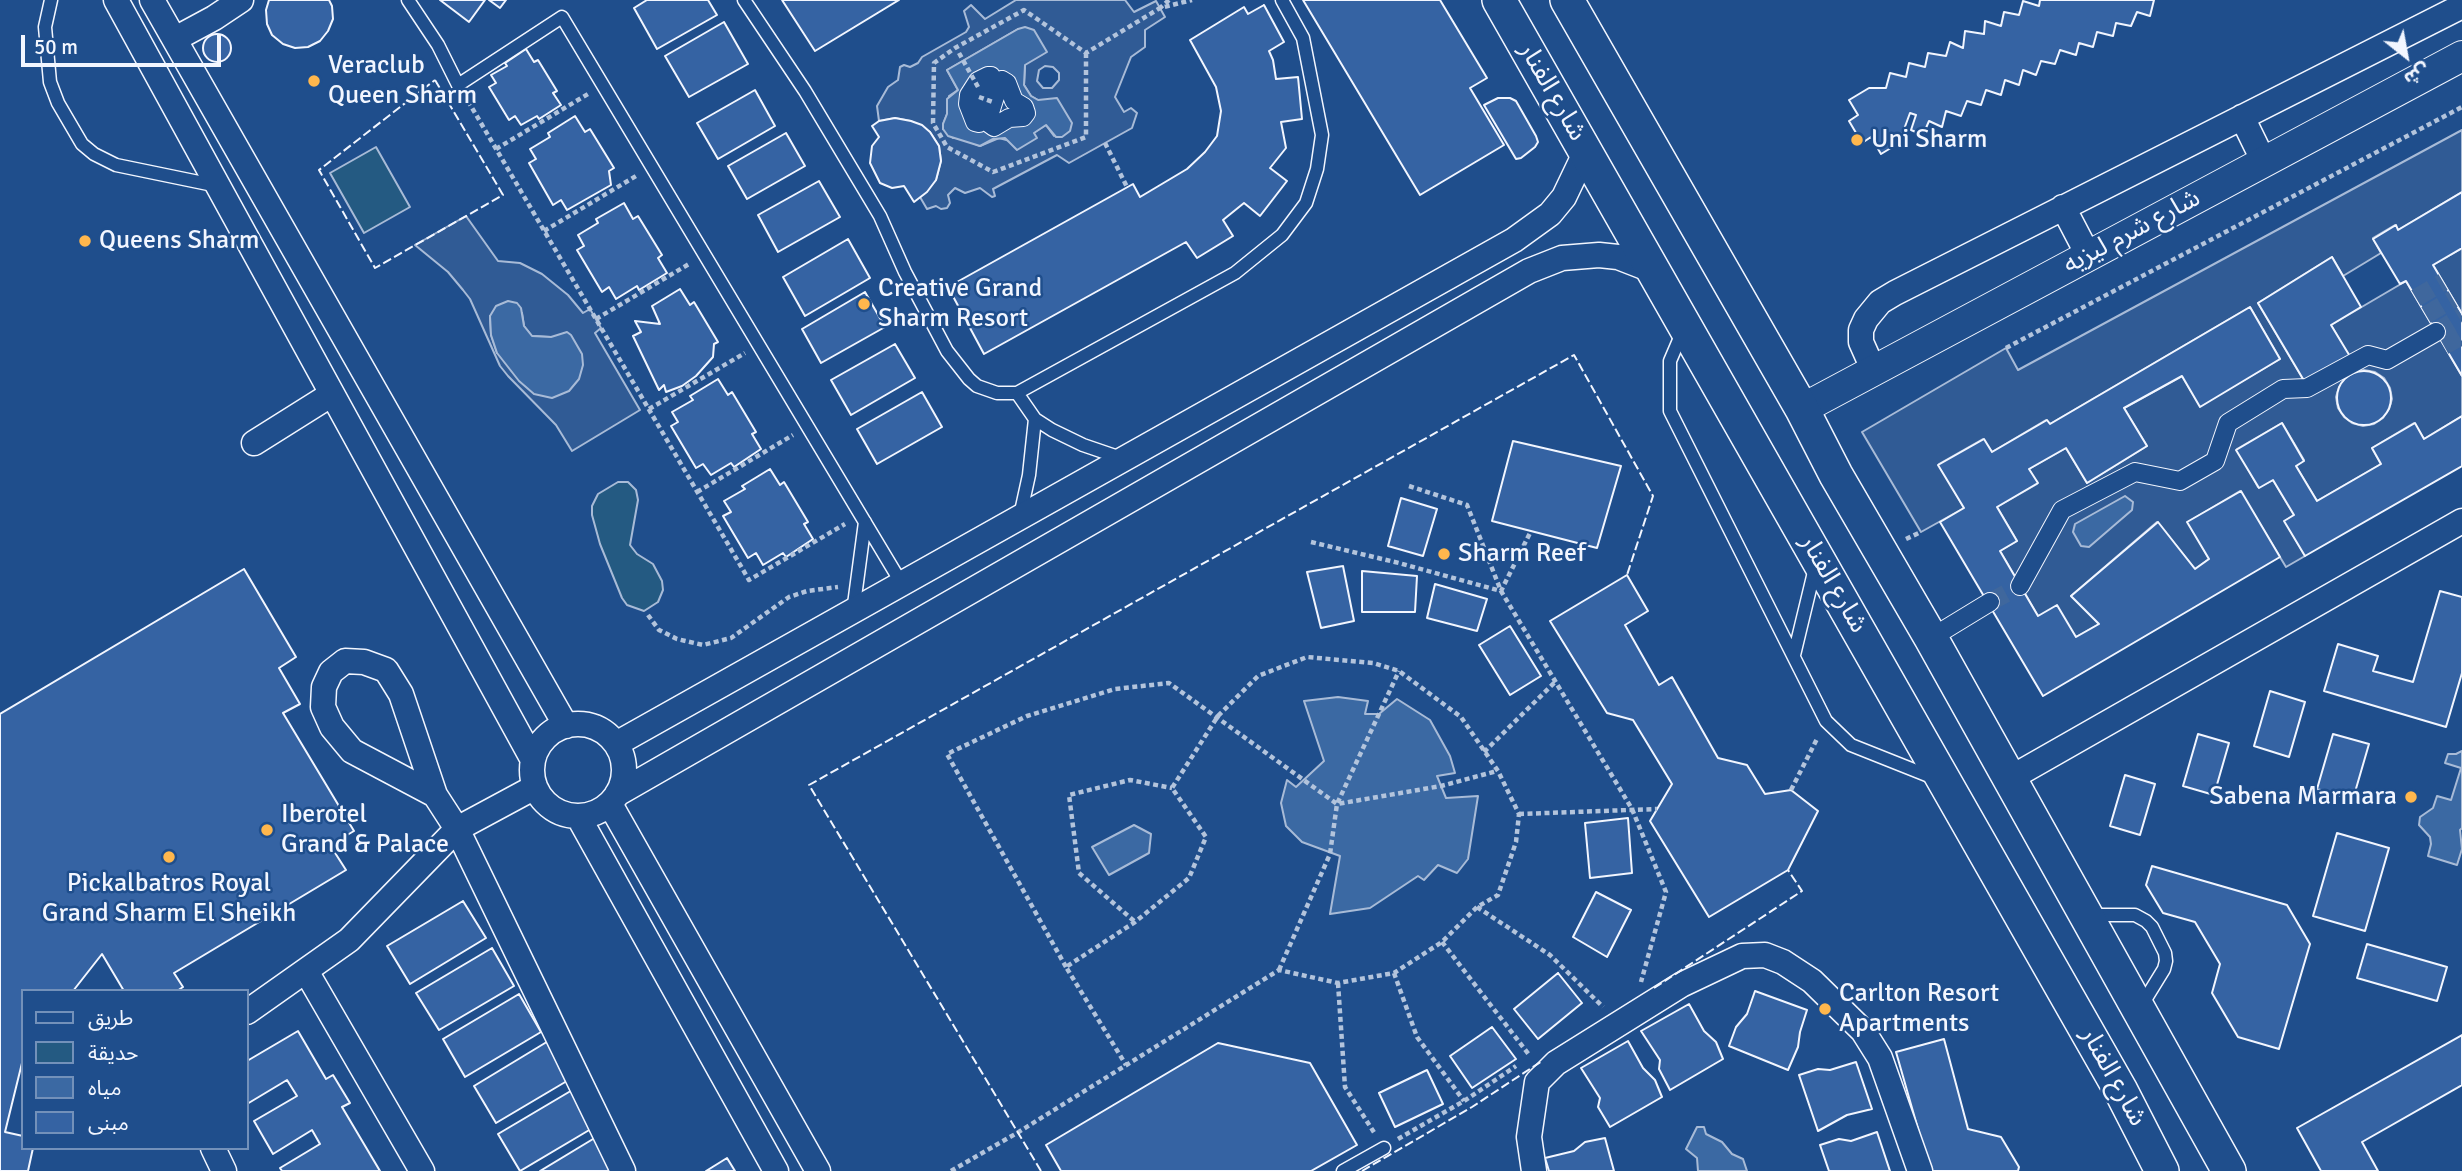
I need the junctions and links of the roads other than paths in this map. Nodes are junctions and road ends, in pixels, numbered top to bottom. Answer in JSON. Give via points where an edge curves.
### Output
{"nodes":[{"id":1,"x":51,"y":0,"type":"edge"},
{"id":2,"x":116,"y":0,"type":"edge"},
{"id":3,"x":152,"y":0,"type":"edge"},
{"id":4,"x":240,"y":0,"type":"edge"},
{"id":5,"x":408,"y":0,"type":"edge"},
{"id":6,"x":744,"y":0,"type":"edge"},
{"id":7,"x":1283,"y":0,"type":"edge"},
{"id":8,"x":1499,"y":0,"type":"edge"},
{"id":9,"x":1567,"y":0,"type":"edge"},
{"id":10,"x":2462,"y":6,"type":"edge"},
{"id":11,"x":175,"y":39,"type":"junction"},
{"id":12,"x":2462,"y":56,"type":"edge"},
{"id":13,"x":2242,"y":117,"type":"junction"},
{"id":14,"x":1586,"y":151,"type":"junction"},
{"id":15,"x":2264,"y":162,"type":"junction"},
{"id":16,"x":218,"y":187,"type":"junction"},
{"id":17,"x":2063,"y":207,"type":"junction"},
{"id":18,"x":2088,"y":255,"type":"junction"},
{"id":19,"x":1654,"y":271,"type":"junction"},
{"id":20,"x":1685,"y":326,"type":"junction"},
{"id":21,"x":2436,"y":332,"type":"tunnel mouth"},
{"id":22,"x":1874,"y":369,"type":"junction"},
{"id":23,"x":1017,"y":393,"type":"junction"},
{"id":24,"x":332,"y":394,"type":"junction"},
{"id":25,"x":1801,"y":409,"type":"junction"},
{"id":26,"x":1035,"y":419,"type":"junction"},
{"id":27,"x":254,"y":443,"type":"dead end"},
{"id":28,"x":1125,"y":459,"type":"junction"},
{"id":29,"x":863,"y":518,"type":"junction"},
{"id":30,"x":1019,"y":518,"type":"junction"},
{"id":31,"x":2462,"y":521,"type":"edge"},
{"id":32,"x":1817,"y":557,"type":"junction"},
{"id":33,"x":902,"y":584,"type":"junction"},
{"id":34,"x":2020,"y":586,"type":"tunnel mouth"},
{"id":35,"x":854,"y":600,"type":"junction"},
{"id":36,"x":1990,"y":602,"type":"tunnel mouth"},
{"id":37,"x":1931,"y":638,"type":"junction"},
{"id":38,"x":1794,"y":654,"type":"junction"},
{"id":39,"x":566,"y":726,"type":"junction"},
{"id":40,"x":617,"y":744,"type":"junction"},
{"id":41,"x":533,"y":760,"type":"junction"},
{"id":42,"x":2010,"y":779,"type":"junction"},
{"id":43,"x":1946,"y":783,"type":"junction"},
{"id":44,"x":535,"y":787,"type":"junction"},
{"id":45,"x":435,"y":795,"type":"junction"},
{"id":46,"x":613,"y":799,"type":"junction"},
{"id":47,"x":578,"y":816,"type":"junction"},
{"id":48,"x":457,"y":829,"type":"junction"},
{"id":49,"x":2087,"y":915,"type":"junction"},
{"id":50,"x":306,"y":971,"type":"junction"},
{"id":51,"x":2140,"y":1008,"type":"junction"},
{"id":52,"x":248,"y":1011,"type":"edge"},
{"id":53,"x":1384,"y":1148,"type":"road end"},
{"id":54,"x":214,"y":1150,"type":"edge"},
{"id":55,"x":224,"y":1171,"type":"edge"},
{"id":56,"x":422,"y":1171,"type":"edge"},
{"id":57,"x":623,"y":1171,"type":"edge"},
{"id":58,"x":776,"y":1171,"type":"edge"},
{"id":59,"x":818,"y":1171,"type":"edge"},
{"id":60,"x":1343,"y":1171,"type":"edge"},
{"id":61,"x":1534,"y":1171,"type":"edge"},
{"id":62,"x":1920,"y":1171,"type":"edge"},
{"id":63,"x":2162,"y":1171,"type":"edge"},
{"id":64,"x":2230,"y":1171,"type":"edge"}],
"edges":[{"from":1,"to":16,"type":"lane","via":[[45,27],[50,82],[82,144],[116,165]]},
{"from":2,"to":16,"type":"street"},
{"from":3,"to":11,"type":"street"},
{"from":4,"to":11,"type":"street"},
{"from":5,"to":29,"type":"lane","via":[[458,85],[562,17]]},
{"from":6,"to":23,"type":"lane","via":[[880,216],[947,351],[977,386]]},
{"from":7,"to":23,"type":"lane","via":[[1303,38],[1322,135],[1306,203],[1282,235],[1235,273]]},
{"from":8,"to":14,"type":"main road","name":"شارع الفنار"},
{"from":9,"to":25,"type":"main road"},
{"from":10,"to":13,"type":"street"},
{"from":11,"to":39,"type":"street"},
{"from":12,"to":15,"type":"street","name":"شارع شرم ليزيه"},
{"from":13,"to":15,"type":"street"},
{"from":13,"to":17,"type":"street"},
{"from":14,"to":19,"type":"main road","name":"شارع الفنار"},
{"from":14,"to":28,"type":"street","via":[[1564,197],[1533,228]]},
{"from":15,"to":18,"type":"street","name":"شارع شرم ليزيه"},
{"from":16,"to":24,"type":"street"},
{"from":17,"to":18,"type":"street"},
{"from":17,"to":22,"type":"street","via":[[1880,302],[1861,330],[1861,342]]},
{"from":18,"to":22,"type":"street","name":"شارع شرم ليزيه"},
{"from":19,"to":20,"type":"main road","name":"شارع الفنار"},
{"from":19,"to":46,"type":"street","via":[[1600,255],[1562,258],[1529,271]]},
{"from":20,"to":32,"type":"main road","name":"شارع الفنار"},
{"from":20,"to":38,"type":"lane","via":[[1670,361],[1670,411]]},
{"from":21,"to":34,"type":"street","via":[[2387,360],[2368,355],[2307,388],[2283,389],[2228,423],[2215,461],[2180,481],[2135,472],[2062,510]]},
{"from":22,"to":25,"type":"street","name":"شارع شرم ليزيه"},
{"from":23,"to":26,"type":"lane"},
{"from":24,"to":27,"type":"street"},
{"from":24,"to":41,"type":"street"},
{"from":25,"to":37,"type":"main road"},
{"from":26,"to":28,"type":"lane","via":[[1083,445]]},
{"from":26,"to":30,"type":"lane"},
{"from":28,"to":30,"type":"street"},
{"from":29,"to":33,"type":"lane"},
{"from":29,"to":35,"type":"lane"},
{"from":30,"to":33,"type":"street"},
{"from":31,"to":42,"type":"street"},
{"from":32,"to":38,"type":"lane"},
{"from":32,"to":43,"type":"main road","name":"شارع الفنار"},
{"from":33,"to":35,"type":"street"},
{"from":35,"to":40,"type":"street"},
{"from":36,"to":37,"type":"street"},
{"from":37,"to":42,"type":"main road"},
{"from":38,"to":43,"type":"lane","via":[[1826,721],[1851,745]]},
{"from":39,"to":40,"type":"street","via":[[589,726]]},
{"from":39,"to":41,"type":"street","via":[[547,736]]},
{"from":40,"to":46,"type":"street","via":[[624,769]]},
{"from":41,"to":44,"type":"street"},
{"from":42,"to":49,"type":"main road"},
{"from":43,"to":63,"type":"main road","name":"شارع الفنار"},
{"from":44,"to":47,"type":"street","via":[[548,805]]},
{"from":44,"to":48,"type":"street"},
{"from":45,"to":45,"type":"street","via":[[401,694],[386,670],[345,661],[331,672],[324,687],[323,707],[332,727],[352,751]]},
{"from":45,"to":48,"type":"street"},
{"from":46,"to":47,"type":"street","via":[[590,815]]},
{"from":46,"to":59,"type":"street"},
{"from":47,"to":58,"type":"street"},
{"from":48,"to":50,"type":"street","via":[[349,940]]},
{"from":48,"to":57,"type":"street"},
{"from":49,"to":51,"type":"main road"},
{"from":49,"to":51,"type":"lane","via":[[2135,915],[2152,927],[2166,961]]},
{"from":50,"to":52,"type":"street"},
{"from":50,"to":56,"type":"street"},
{"from":51,"to":64,"type":"main road"},
{"from":53,"to":60,"type":"lane"},
{"from":54,"to":55,"type":"street"},
{"from":61,"to":62,"type":"street","via":[[1529,1137],[1537,1082],[1556,1062],[1681,985],[1742,956],[1765,955],[1812,981],[1863,1031],[1880,1058]]}]}
